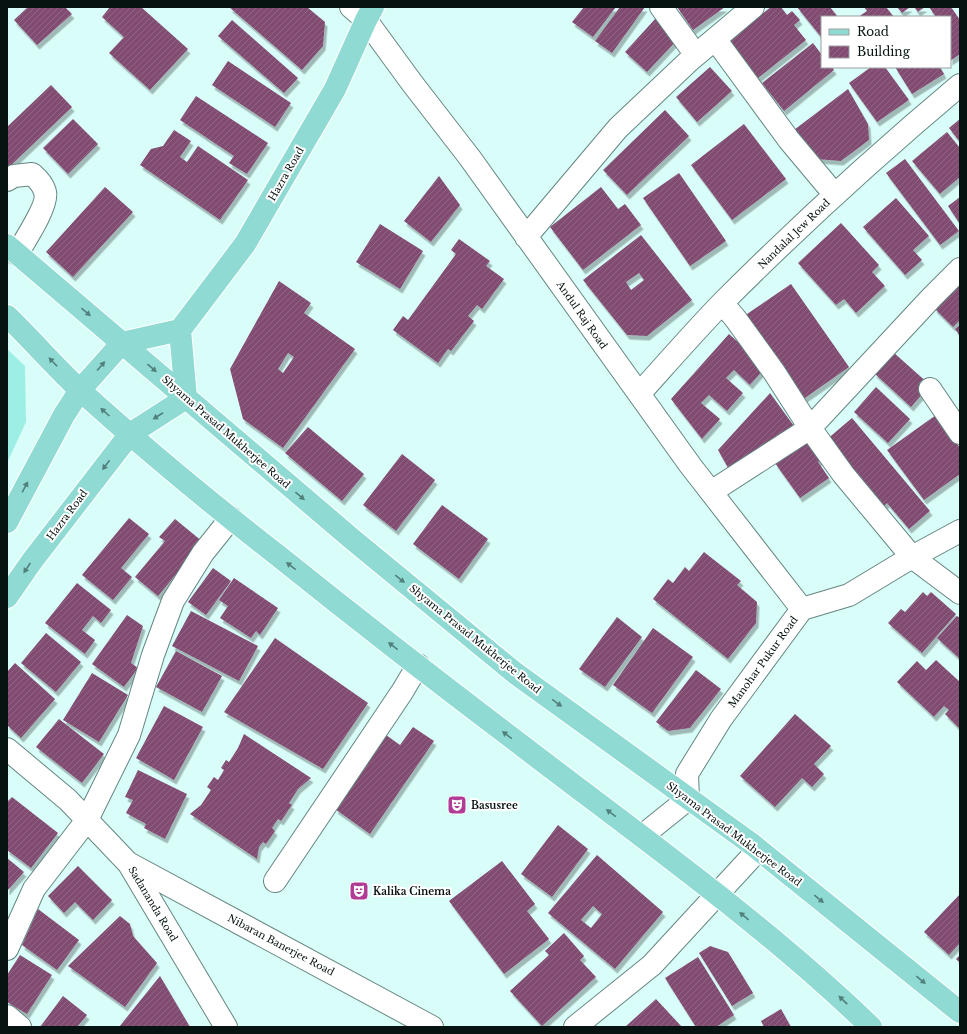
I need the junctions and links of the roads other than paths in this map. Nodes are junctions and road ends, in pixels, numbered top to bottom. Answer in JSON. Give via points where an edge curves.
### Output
{"nodes":[{"id":1,"x":661,"y":7,"type":"edge"},
{"id":2,"x":753,"y":7,"type":"edge"},
{"id":3,"x":364,"y":11,"type":"edge"},
{"id":4,"x":715,"y":39,"type":"junction"},
{"id":5,"x":696,"y":55,"type":"junction"},
{"id":6,"x":960,"y":85,"type":"edge"},
{"id":7,"x":7,"y":180,"type":"edge"},
{"id":8,"x":835,"y":196,"type":"junction"},
{"id":9,"x":526,"y":237,"type":"junction"},
{"id":10,"x":12,"y":250,"type":"edge"},
{"id":11,"x":960,"y":269,"type":"edge"},
{"id":12,"x":722,"y":303,"type":"junction"},
{"id":13,"x":7,"y":316,"type":"edge"},
{"id":14,"x":180,"y":330,"type":"junction"},
{"id":15,"x":122,"y":343,"type":"junction"},
{"id":16,"x":930,"y":389,"type":"dead end"},
{"id":17,"x":80,"y":390,"type":"junction"},
{"id":18,"x":639,"y":394,"type":"junction"},
{"id":19,"x":186,"y":398,"type":"junction"},
{"id":20,"x":810,"y":428,"type":"junction"},
{"id":21,"x":960,"y":433,"type":"edge"},
{"id":22,"x":130,"y":434,"type":"junction"},
{"id":23,"x":711,"y":492,"type":"junction"},
{"id":24,"x":230,"y":518,"type":"junction"},
{"id":25,"x":7,"y":522,"type":"edge"},
{"id":26,"x":960,"y":531,"type":"edge"},
{"id":27,"x":912,"y":557,"type":"junction"},
{"id":28,"x":960,"y":593,"type":"edge"},
{"id":29,"x":7,"y":597,"type":"edge"},
{"id":30,"x":802,"y":609,"type":"junction"},
{"id":31,"x":418,"y":665,"type":"junction"},
{"id":32,"x":7,"y":749,"type":"edge"},
{"id":33,"x":688,"y":799,"type":"junction"},
{"id":34,"x":87,"y":820,"type":"junction"},
{"id":35,"x":642,"y":836,"type":"junction"},
{"id":36,"x":758,"y":850,"type":"junction"},
{"id":37,"x":129,"y":864,"type":"junction"},
{"id":38,"x":275,"y":881,"type":"dead end"},
{"id":39,"x":719,"y":894,"type":"junction"},
{"id":40,"x":7,"y":949,"type":"edge"},
{"id":41,"x":960,"y":1012,"type":"edge"},
{"id":42,"x":7,"y":1016,"type":"edge"},
{"id":43,"x":20,"y":1027,"type":"edge"},
{"id":44,"x":226,"y":1027,"type":"edge"},
{"id":45,"x":432,"y":1027,"type":"edge"},
{"id":46,"x":574,"y":1027,"type":"edge"},
{"id":47,"x":871,"y":1027,"type":"edge"}],
"edges":[{"from":1,"to":5,"type":"street"},
{"from":2,"to":4,"type":"street"},
{"from":3,"to":9,"type":"street","name":"Andul Raj Road","via":[[412,83]]},
{"from":3,"to":14,"type":"main road","name":"Hazra Road","via":[[335,89],[245,244]]},
{"from":4,"to":5,"type":"street"},
{"from":4,"to":8,"type":"street","via":[[789,140]]},
{"from":5,"to":9,"type":"street","via":[[618,128]]},
{"from":6,"to":8,"type":"street","name":"Nandalal Jew Road"},
{"from":7,"to":10,"type":"street","via":[[14,176],[32,174],[41,182],[46,193],[43,209]]},
{"from":8,"to":12,"type":"street","name":"Nandalal Jew Road"},
{"from":9,"to":18,"type":"street","name":"Andul Raj Road"},
{"from":10,"to":15,"type":"main road","name":"Shyama Prasad Mukherjee Road","one_way":true},
{"from":11,"to":20,"type":"street"},
{"from":12,"to":18,"type":"street","name":"Nandalal Jew Road"},
{"from":12,"to":20,"type":"street","via":[[774,372]]},
{"from":17,"to":13,"type":"main road","one_way":true},
{"from":14,"to":15,"type":"main road"},
{"from":14,"to":19,"type":"main road"},
{"from":17,"to":15,"type":"main road","one_way":true},
{"from":15,"to":19,"type":"main road","name":"Shyama Prasad Mukherjee Road","one_way":true},
{"from":16,"to":21,"type":"street"},
{"from":22,"to":17,"type":"main road","one_way":true},
{"from":25,"to":17,"type":"main road","one_way":true},
{"from":18,"to":23,"type":"street","name":"Andul Raj Road"},
{"from":19,"to":22,"type":"main road","name":"Hazra Road","one_way":true},
{"from":19,"to":33,"type":"main road","name":"Shyama Prasad Mukherjee Road","one_way":true,"via":[[515,673]]},
{"from":20,"to":23,"type":"street"},
{"from":20,"to":27,"type":"street","via":[[843,474]]},
{"from":22,"to":24,"type":"main road"},
{"from":22,"to":29,"type":"main road","name":"Hazra Road","one_way":true},
{"from":23,"to":30,"type":"street","name":"Andul Raj Road"},
{"from":31,"to":24,"type":"main road","one_way":true},
{"from":24,"to":34,"type":"street","via":[[203,553],[173,601],[128,735]]},
{"from":26,"to":27,"type":"street","name":"Manohar Pukur Road"},
{"from":27,"to":28,"type":"street"},
{"from":27,"to":30,"type":"street","name":"Manohar Pukur Road","via":[[849,595]]},
{"from":30,"to":33,"type":"street","name":"Manohar Pukur Road","via":[[721,719],[687,774]]},
{"from":35,"to":31,"type":"main road","one_way":true},
{"from":31,"to":38,"type":"street"},
{"from":32,"to":34,"type":"street","name":"Sadananda Road","via":[[68,800]]},
{"from":33,"to":35,"type":"street"},
{"from":33,"to":36,"type":"main road","name":"Shyama Prasad Mukherjee Road"},
{"from":34,"to":37,"type":"street","name":"Sadananda Road"},
{"from":34,"to":40,"type":"street","via":[[34,889]]},
{"from":35,"to":39,"type":"main road"},
{"from":36,"to":39,"type":"street"},
{"from":36,"to":41,"type":"main road","name":"Shyama Prasad Mukherjee Road","one_way":true},
{"from":37,"to":44,"type":"street","name":"Sadananda Road"},
{"from":37,"to":45,"type":"street","name":"Nibaran Banerjee Road"},
{"from":39,"to":46,"type":"street","via":[[652,965]]},
{"from":47,"to":39,"type":"main road","one_way":true,"via":[[839,996]]},
{"from":42,"to":43,"type":"street"}]}
